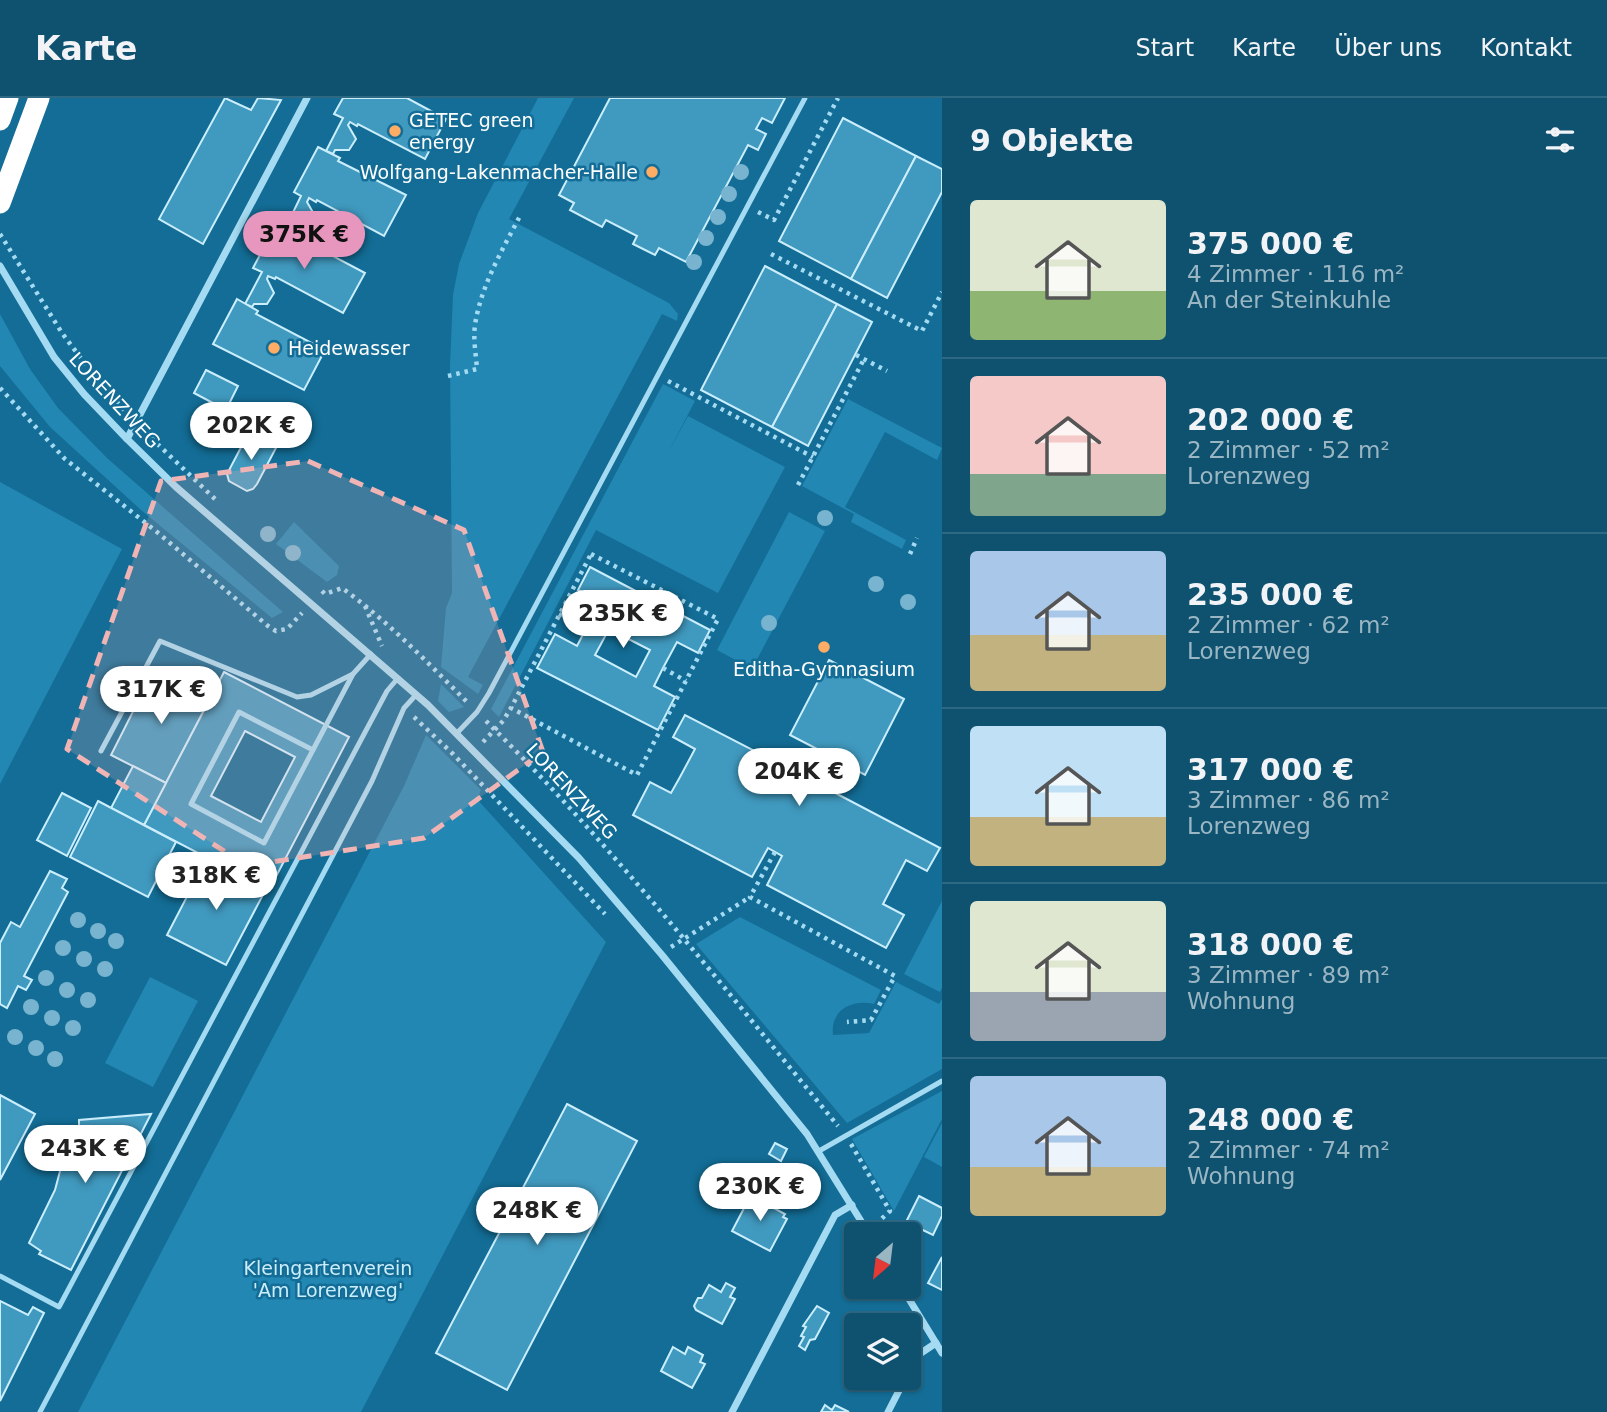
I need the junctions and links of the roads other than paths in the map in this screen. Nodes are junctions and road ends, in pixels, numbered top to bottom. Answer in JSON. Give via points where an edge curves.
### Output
{"nodes":[{"id":1,"x":8,"y":98,"type":"edge"},
{"id":2,"x":39,"y":98,"type":"edge"},
{"id":3,"x":307,"y":98,"type":"edge"},
{"id":4,"x":805,"y":98,"type":"edge"},
{"id":5,"x":0,"y":120,"type":"edge"},
{"id":6,"x":0,"y":203,"type":"edge"},
{"id":7,"x":0,"y":266,"type":"edge"},
{"id":8,"x":127,"y":439,"type":"junction"},
{"id":9,"x":371,"y":654,"type":"junction"},
{"id":10,"x":353,"y":674,"type":"junction"},
{"id":11,"x":398,"y":678,"type":"junction"},
{"id":12,"x":416,"y":695,"type":"junction"},
{"id":13,"x":457,"y":733,"type":"junction"},
{"id":14,"x":313,"y":750,"type":"junction"},
{"id":15,"x":102,"y":751,"type":"dead end"},
{"id":16,"x":942,"y":1081,"type":"edge"},
{"id":17,"x":819,"y":1151,"type":"junction"},
{"id":18,"x":852,"y":1205,"type":"junction"},
{"id":19,"x":862,"y":1222,"type":"edge"},
{"id":20,"x":0,"y":1276,"type":"edge"},
{"id":21,"x":909,"y":1299,"type":"edge"},
{"id":22,"x":936,"y":1343,"type":"junction"},
{"id":23,"x":921,"y":1353,"type":"edge"},
{"id":24,"x":942,"y":1353,"type":"edge"},
{"id":25,"x":899,"y":1390,"type":"edge"},
{"id":26,"x":40,"y":1412,"type":"edge"},
{"id":27,"x":732,"y":1412,"type":"edge"},
{"id":28,"x":888,"y":1412,"type":"edge"}],
"edges":[{"from":1,"to":5,"type":"highway"},
{"from":2,"to":6,"type":"highway"},
{"from":3,"to":8,"type":"street"},
{"from":4,"to":13,"type":"lane","via":[[477,712]]},
{"from":7,"to":8,"type":"street","name":"LORENZWEG","via":[[54,357]]},
{"from":8,"to":9,"type":"street","name":"LORENZWEG","via":[[176,487]]},
{"from":9,"to":10,"type":"lane"},
{"from":9,"to":11,"type":"street","name":"LORENZWEG"},
{"from":10,"to":14,"type":"lane"},
{"from":10,"to":15,"type":"lane","via":[[297,697],[160,641]]},
{"from":11,"to":12,"type":"street","name":"LORENZWEG"},
{"from":11,"to":20,"type":"lane","via":[[387,691],[59,1307]]},
{"from":12,"to":13,"type":"street","name":"LORENZWEG"},
{"from":12,"to":26,"type":"lane","via":[[404,708],[372,781]]},
{"from":13,"to":17,"type":"street","name":"LORENZWEG","via":[[579,858]]},
{"from":14,"to":14,"type":"lane","via":[[239,712],[191,804],[264,842]]},
{"from":16,"to":17,"type":"lane"},
{"from":17,"to":18,"type":"street","name":"LORENZWEG"},
{"from":18,"to":19,"type":"street","name":"LORENZWEG"},
{"from":18,"to":27,"type":"street","via":[[835,1215]]},
{"from":21,"to":22,"type":"street"},
{"from":22,"to":23,"type":"street"},
{"from":22,"to":24,"type":"street"},
{"from":25,"to":28,"type":"street"}]}
